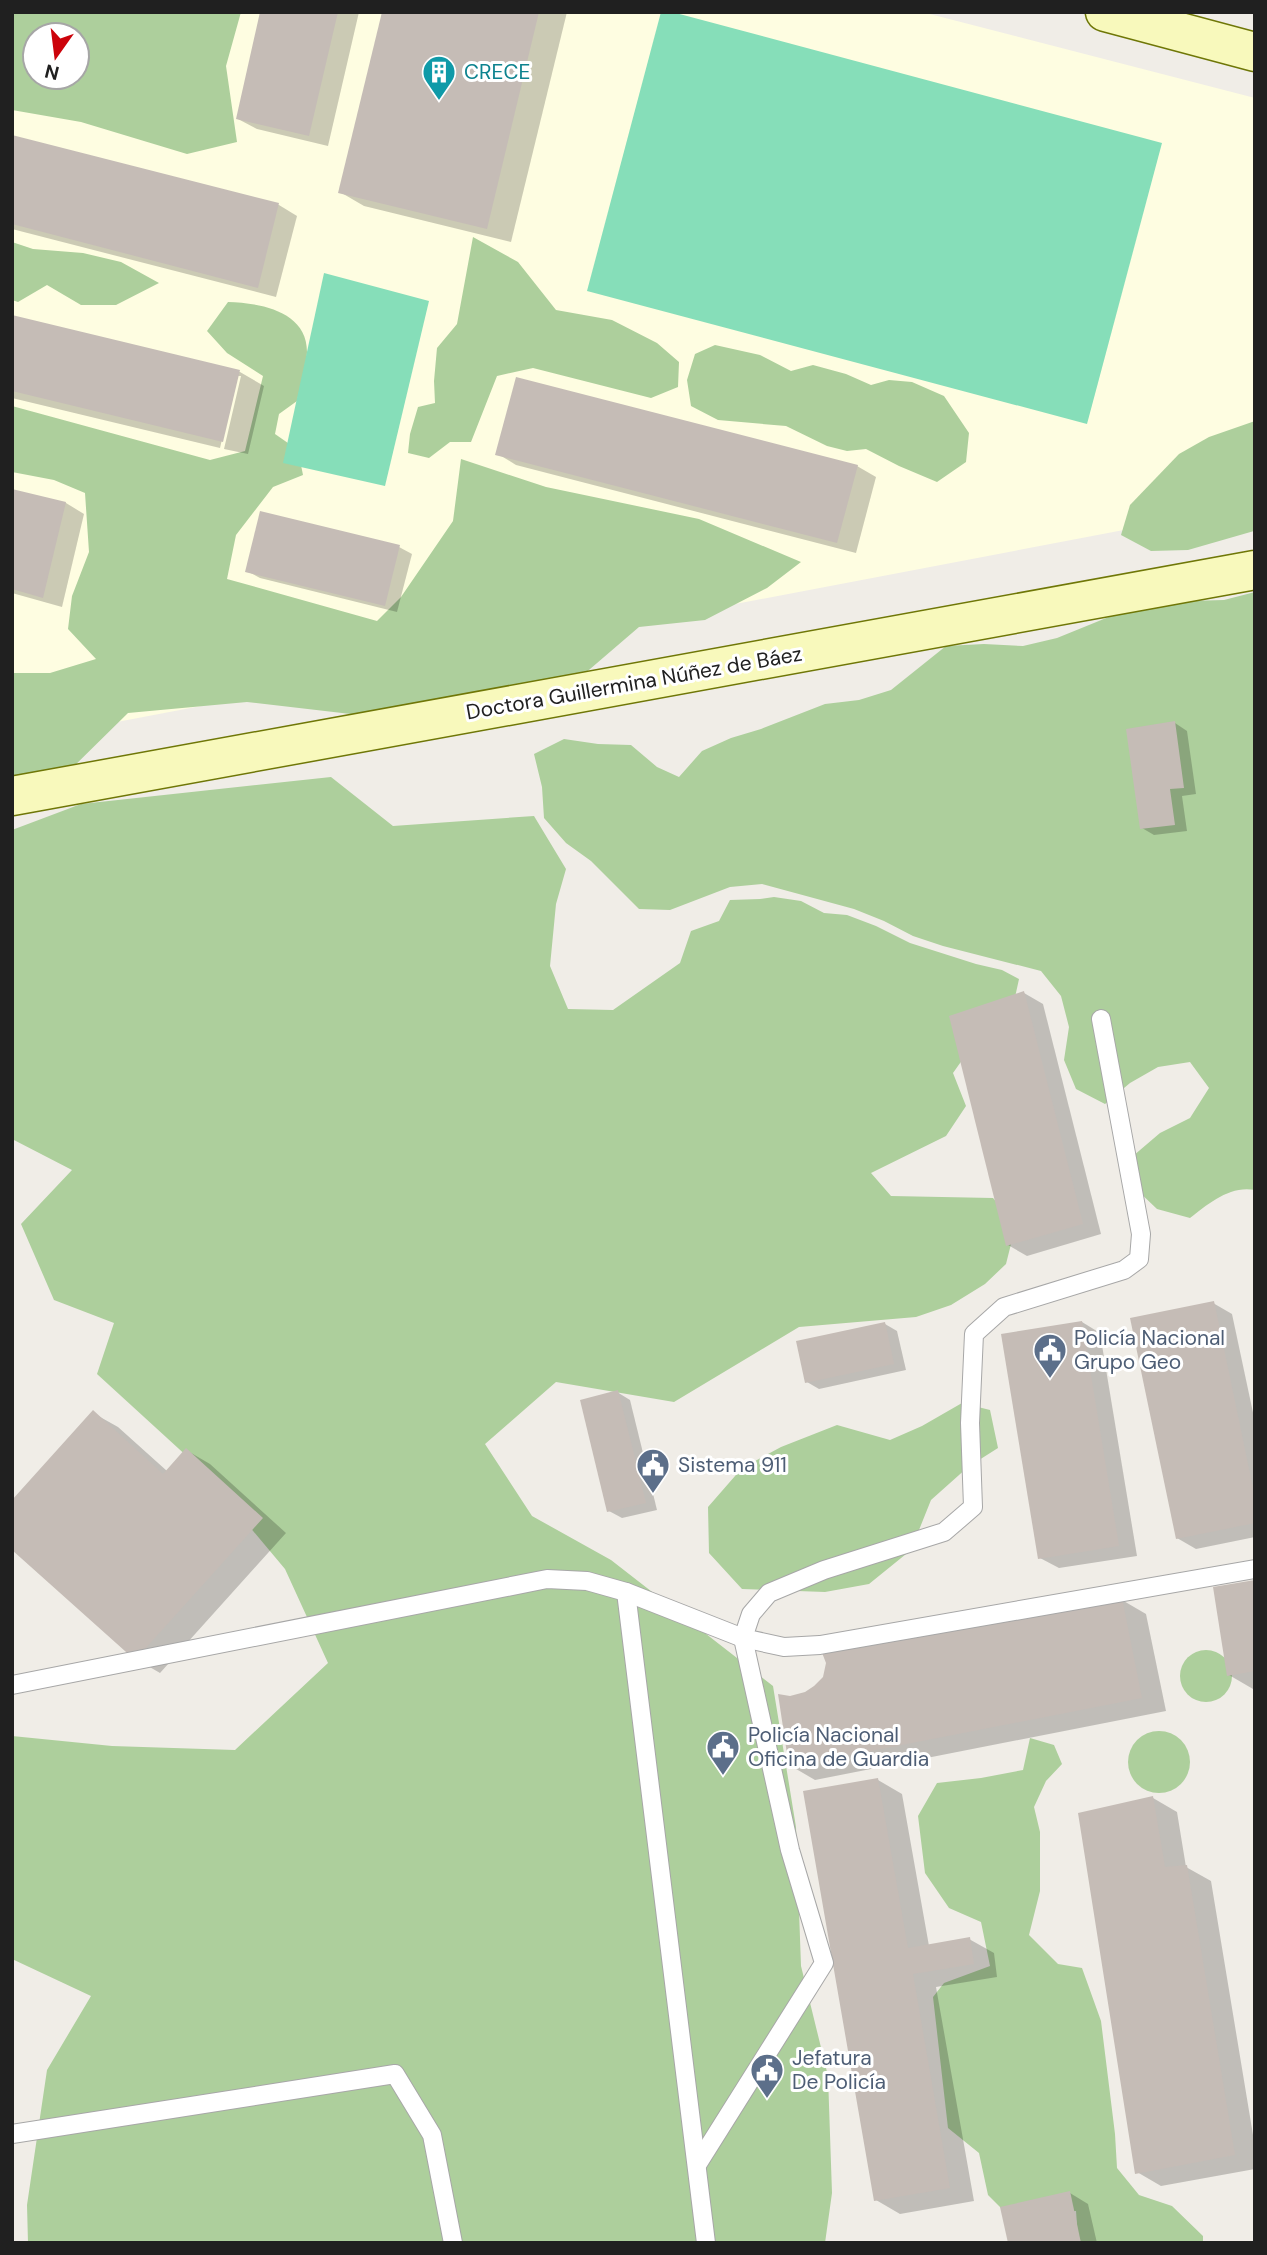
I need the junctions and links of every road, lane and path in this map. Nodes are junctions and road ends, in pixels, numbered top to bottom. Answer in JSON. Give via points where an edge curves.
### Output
{"nodes":[{"id":1,"x":1105,"y":12,"type":"edge"},
{"id":2,"x":1255,"y":52,"type":"edge"},
{"id":3,"x":1255,"y":570,"type":"edge"},
{"id":4,"x":12,"y":796,"type":"edge"},
{"id":5,"x":1101,"y":1019,"type":"dead end"},
{"id":6,"x":1255,"y":1569,"type":"edge"},
{"id":7,"x":626,"y":1592,"type":"junction"},
{"id":8,"x":743,"y":1638,"type":"junction"},
{"id":9,"x":12,"y":1685,"type":"edge"},
{"id":10,"x":12,"y":2134,"type":"edge"},
{"id":11,"x":697,"y":2165,"type":"junction"},
{"id":12,"x":453,"y":2243,"type":"edge"},
{"id":13,"x":706,"y":2243,"type":"edge"}],
"edges":[{"from":1,"to":2,"type":"street"},
{"from":3,"to":4,"type":"street","name":"Doctora Guillermina Núñez de Báez"},
{"from":5,"to":8,"type":"lane","via":[[1141,1234],[1139,1259],[1124,1270],[1004,1307],[974,1334],[973,1507],[944,1532],[824,1570],[769,1593],[751,1614]]},
{"from":6,"to":8,"type":"lane","via":[[820,1645],[784,1647]]},
{"from":7,"to":8,"type":"lane"},
{"from":7,"to":9,"type":"lane","via":[[587,1581],[547,1579]]},
{"from":7,"to":11,"type":"lane"},
{"from":8,"to":11,"type":"lane","via":[[790,1850],[824,1963]]},
{"from":10,"to":12,"type":"lane","via":[[395,2074],[432,2135]]},
{"from":11,"to":13,"type":"lane"}]}
